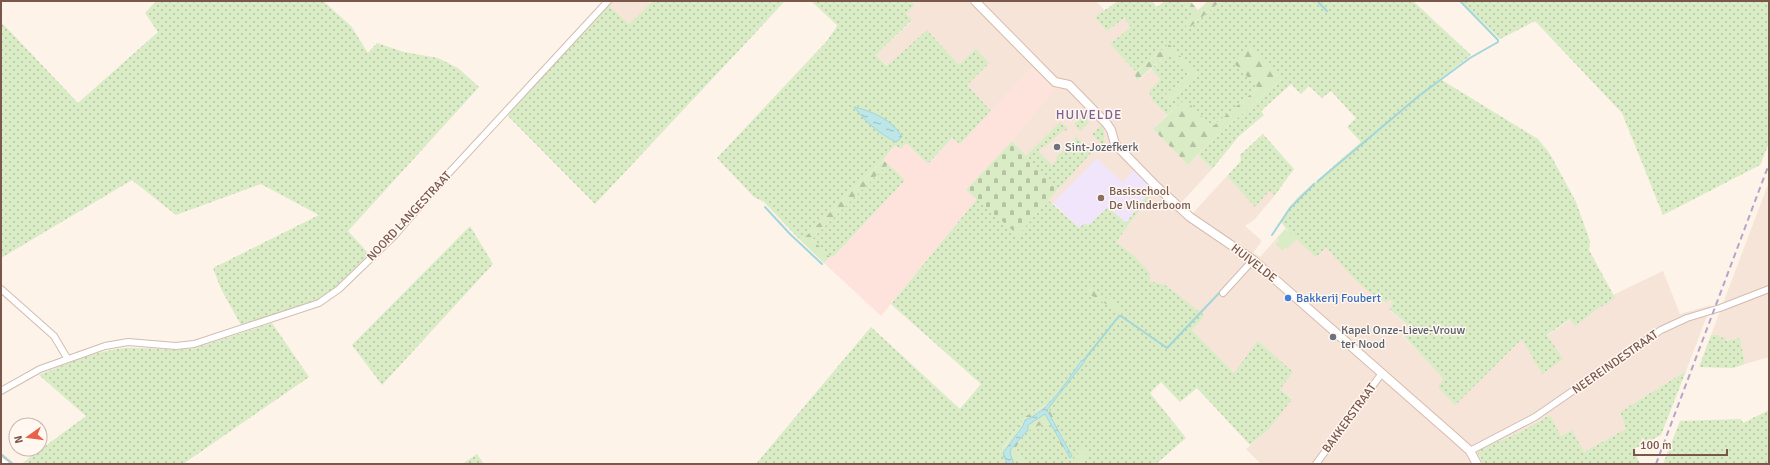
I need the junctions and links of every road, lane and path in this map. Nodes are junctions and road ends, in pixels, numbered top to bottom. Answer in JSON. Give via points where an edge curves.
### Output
{"nodes":[{"id":1,"x":608,"y":1,"type":"edge"},
{"id":2,"x":975,"y":1,"type":"edge"},
{"id":3,"x":1253,"y":260,"type":"junction"},
{"id":4,"x":1,"y":289,"type":"edge"},
{"id":5,"x":1769,"y":289,"type":"edge"},
{"id":6,"x":1223,"y":293,"type":"dead end"},
{"id":7,"x":67,"y":358,"type":"junction"},
{"id":8,"x":1382,"y":373,"type":"junction"},
{"id":9,"x":1,"y":391,"type":"edge"},
{"id":10,"x":1470,"y":451,"type":"junction"},
{"id":11,"x":1,"y":460,"type":"edge"},
{"id":12,"x":6,"y":464,"type":"edge"},
{"id":13,"x":1316,"y":464,"type":"edge"},
{"id":14,"x":1477,"y":464,"type":"edge"}],
"edges":[{"from":1,"to":7,"type":"street","name":"NOORD LANGESTRAAT","via":[[395,235],[339,289],[319,303],[194,344],[176,346],[117,343]]},
{"from":2,"to":3,"type":"street","name":"HUIVELDE","via":[[1055,82],[1069,85],[1111,130],[1115,144],[1179,207]]},
{"from":3,"to":6,"type":"street"},
{"from":3,"to":8,"type":"street","name":"HUIVELDE"},
{"from":4,"to":7,"type":"street","via":[[54,336]]},
{"from":5,"to":10,"type":"street","name":"NEEREINDESTRAAT","via":[[1661,330],[1536,417]]},
{"from":7,"to":9,"type":"street","name":"NOORD LANGESTRAAT","via":[[40,369]]},
{"from":8,"to":10,"type":"street","name":"HUIVELDE"},
{"from":8,"to":13,"type":"street","name":"BAKKERSTRAAT"},
{"from":10,"to":14,"type":"street","name":"HUIVELDE"},
{"from":11,"to":12,"type":"street"}]}
